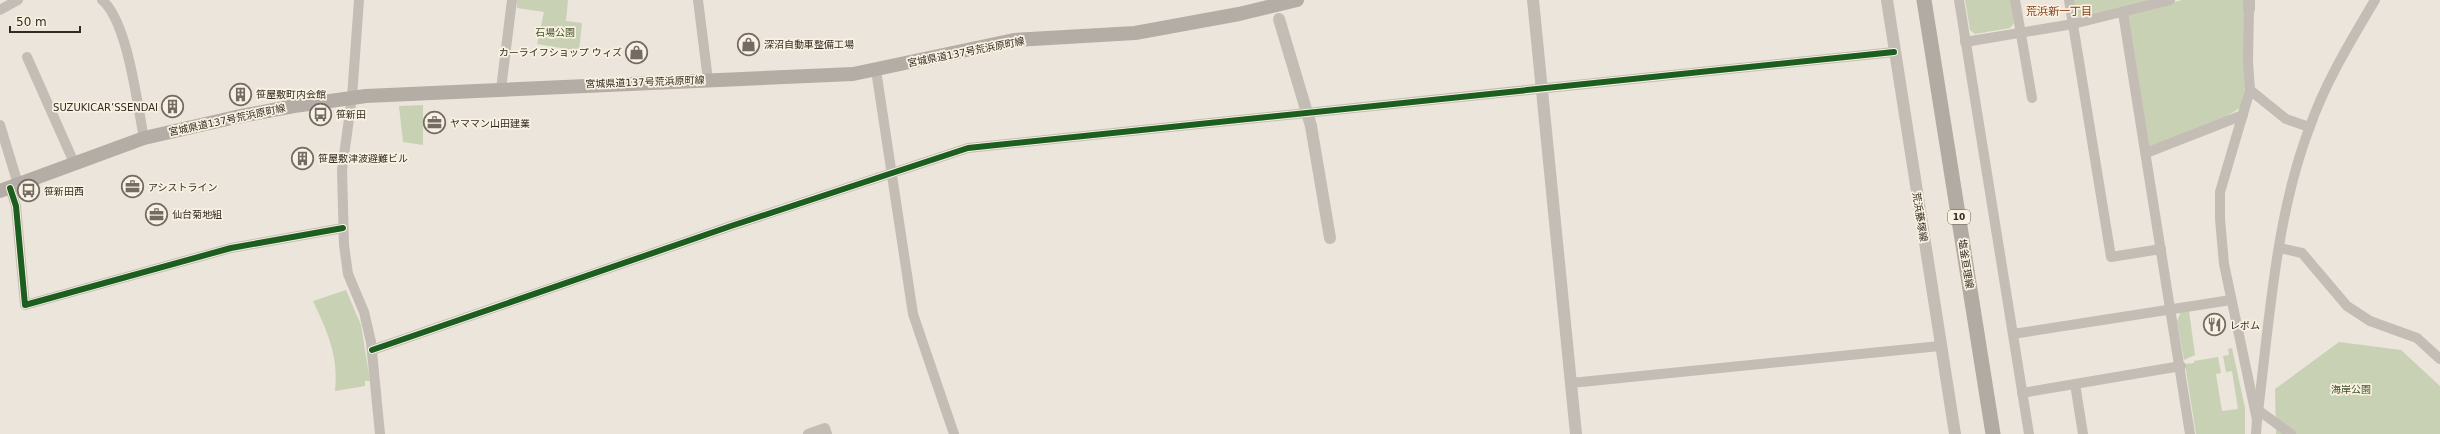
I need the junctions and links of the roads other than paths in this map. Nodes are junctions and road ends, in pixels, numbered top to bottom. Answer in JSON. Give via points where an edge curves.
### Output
{"nodes":[{"id":1,"x":18,"y":0,"type":"edge"},
{"id":2,"x":102,"y":0,"type":"edge"},
{"id":3,"x":359,"y":0,"type":"edge"},
{"id":4,"x":512,"y":0,"type":"edge"},
{"id":5,"x":698,"y":0,"type":"edge"},
{"id":6,"x":1297,"y":0,"type":"edge"},
{"id":7,"x":1533,"y":0,"type":"edge"},
{"id":8,"x":1887,"y":0,"type":"edge"},
{"id":9,"x":1924,"y":0,"type":"edge"},
{"id":10,"x":1959,"y":0,"type":"edge"},
{"id":11,"x":2015,"y":0,"type":"edge"},
{"id":12,"x":2069,"y":0,"type":"edge"},
{"id":13,"x":2170,"y":0,"type":"edge"},
{"id":14,"x":2374,"y":0,"type":"edge"},
{"id":15,"x":2249,"y":4,"type":"edge"},
{"id":16,"x":1275,"y":5,"type":"junction"},
{"id":17,"x":0,"y":10,"type":"edge"},
{"id":18,"x":2123,"y":13,"type":"junction"},
{"id":19,"x":2073,"y":24,"type":"junction"},
{"id":20,"x":2020,"y":32,"type":"junction"},
{"id":21,"x":1965,"y":42,"type":"junction"},
{"id":22,"x":1894,"y":52,"type":"junction"},
{"id":23,"x":27,"y":57,"type":"dead end"},
{"id":24,"x":876,"y":70,"type":"junction"},
{"id":25,"x":708,"y":80,"type":"junction"},
{"id":26,"x":500,"y":89,"type":"junction"},
{"id":27,"x":1542,"y":89,"type":"junction"},
{"id":28,"x":2250,"y":90,"type":"junction"},
{"id":29,"x":352,"y":98,"type":"junction"},
{"id":30,"x":2032,"y":98,"type":"dead end"},
{"id":31,"x":2243,"y":115,"type":"junction"},
{"id":32,"x":0,"y":125,"type":"edge"},
{"id":33,"x":2309,"y":127,"type":"junction"},
{"id":34,"x":144,"y":138,"type":"junction"},
{"id":35,"x":2146,"y":153,"type":"junction"},
{"id":36,"x":72,"y":158,"type":"dead end"},
{"id":37,"x":890,"y":172,"type":"junction"},
{"id":38,"x":9,"y":188,"type":"edge"},
{"id":39,"x":343,"y":228,"type":"junction"},
{"id":40,"x":1330,"y":238,"type":"dead end"},
{"id":41,"x":2280,"y":248,"type":"junction"},
{"id":42,"x":2161,"y":249,"type":"junction"},
{"id":43,"x":2231,"y":300,"type":"junction"},
{"id":44,"x":2171,"y":308,"type":"junction"},
{"id":45,"x":2013,"y":334,"type":"junction"},
{"id":46,"x":1940,"y":346,"type":"junction"},
{"id":47,"x":372,"y":350,"type":"junction"},
{"id":48,"x":2440,"y":359,"type":"edge"},
{"id":49,"x":2181,"y":366,"type":"junction"},
{"id":50,"x":1571,"y":383,"type":"junction"},
{"id":51,"x":2074,"y":384,"type":"junction"},
{"id":52,"x":2022,"y":393,"type":"junction"},
{"id":53,"x":2257,"y":415,"type":"junction"},
{"id":54,"x":380,"y":434,"type":"edge"},
{"id":55,"x":808,"y":434,"type":"edge"},
{"id":56,"x":827,"y":434,"type":"edge"},
{"id":57,"x":954,"y":434,"type":"edge"},
{"id":58,"x":1576,"y":434,"type":"edge"},
{"id":59,"x":1955,"y":434,"type":"edge"},
{"id":60,"x":1993,"y":434,"type":"edge"},
{"id":61,"x":2029,"y":434,"type":"edge"},
{"id":62,"x":2083,"y":434,"type":"edge"},
{"id":63,"x":2190,"y":434,"type":"edge"},
{"id":64,"x":2256,"y":434,"type":"edge"},
{"id":65,"x":2291,"y":434,"type":"edge"}],
"edges":[{"from":1,"to":17,"type":"street"},
{"from":2,"to":34,"type":"street","via":[[115,15],[126,48]]},
{"from":3,"to":29,"type":"street"},
{"from":4,"to":26,"type":"street"},
{"from":5,"to":25,"type":"street"},
{"from":6,"to":16,"type":"main road","name":"宮城県道137号荒浜原町線"},
{"from":7,"to":27,"type":"street"},
{"from":8,"to":22,"type":"street","name":"荒浜藤塚線"},
{"from":9,"to":60,"type":"main road","name":"塩釜亘理線","number":"10"},
{"from":10,"to":21,"type":"street"},
{"from":11,"to":20,"type":"street"},
{"from":12,"to":19,"type":"street"},
{"from":13,"to":18,"type":"street"},
{"from":14,"to":33,"type":"street","via":[[2344,50]]},
{"from":15,"to":28,"type":"street"},
{"from":16,"to":24,"type":"main road","name":"宮城県道137号荒浜原町線","via":[[1135,33],[1014,40]]},
{"from":16,"to":40,"type":"street","bridge":true,"via":[[1311,126]]},
{"from":18,"to":19,"type":"street"},
{"from":18,"to":35,"type":"street"},
{"from":19,"to":20,"type":"street"},
{"from":19,"to":42,"type":"street","via":[[2111,257]]},
{"from":20,"to":21,"type":"street"},
{"from":20,"to":30,"type":"street"},
{"from":21,"to":45,"type":"street"},
{"from":22,"to":27,"type":"street"},
{"from":22,"to":46,"type":"street","name":"荒浜藤塚線"},
{"from":23,"to":36,"type":"street"},
{"from":24,"to":25,"type":"main road","name":"宮城県道137号荒浜原町線","via":[[853,74]]},
{"from":24,"to":37,"type":"street"},
{"from":25,"to":26,"type":"main road","name":"宮城県道137号荒浜原町線"},
{"from":26,"to":29,"type":"main road","name":"宮城県道137号荒浜原町線"},
{"from":27,"to":37,"type":"street","via":[[968,148]]},
{"from":27,"to":50,"type":"street"},
{"from":28,"to":31,"type":"street"},
{"from":28,"to":33,"type":"street","via":[[2286,119]]},
{"from":29,"to":34,"type":"main road","name":"宮城県道137号荒浜原町線","via":[[236,117]]},
{"from":29,"to":39,"type":"street","via":[[342,170]]},
{"from":31,"to":35,"type":"street"},
{"from":31,"to":43,"type":"street","via":[[2220,192],[2220,238]]},
{"from":32,"to":38,"type":"street"},
{"from":33,"to":41,"type":"street","via":[[2289,199]]},
{"from":34,"to":38,"type":"main road","name":"宮城県道137号荒浜原町線"},
{"from":35,"to":42,"type":"street"},
{"from":37,"to":47,"type":"street"},
{"from":37,"to":57,"type":"street","via":[[913,314]]},
{"from":38,"to":39,"type":"street","via":[[16,206],[25,305],[231,248]]},
{"from":39,"to":47,"type":"street","via":[[348,274],[364,312]]},
{"from":41,"to":48,"type":"street","via":[[2302,253],[2347,306],[2370,321],[2417,338]]},
{"from":41,"to":53,"type":"street"},
{"from":42,"to":44,"type":"street"},
{"from":43,"to":44,"type":"street"},
{"from":43,"to":53,"type":"street"},
{"from":44,"to":45,"type":"street"},
{"from":44,"to":49,"type":"street"},
{"from":45,"to":52,"type":"street"},
{"from":46,"to":50,"type":"street"},
{"from":46,"to":59,"type":"street","name":"荒浜藤塚線"},
{"from":47,"to":54,"type":"street"},
{"from":49,"to":51,"type":"street"},
{"from":49,"to":63,"type":"street"},
{"from":50,"to":58,"type":"street"},
{"from":51,"to":52,"type":"street"},
{"from":51,"to":62,"type":"street"},
{"from":52,"to":61,"type":"street"},
{"from":53,"to":64,"type":"street"},
{"from":53,"to":65,"type":"street"},
{"from":55,"to":56,"type":"street","via":[[825,428]]}]}
